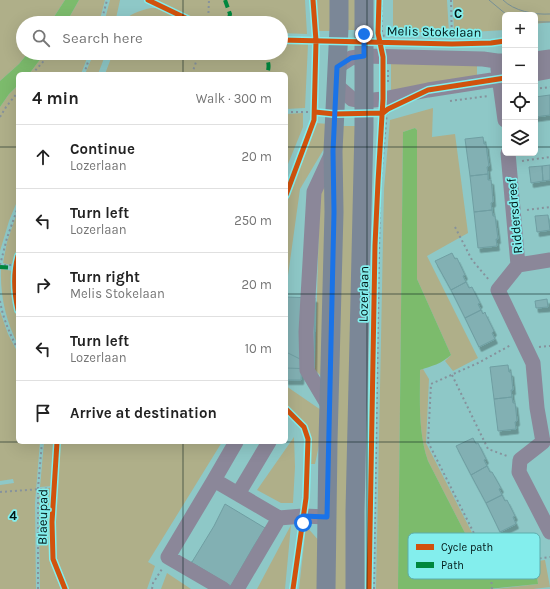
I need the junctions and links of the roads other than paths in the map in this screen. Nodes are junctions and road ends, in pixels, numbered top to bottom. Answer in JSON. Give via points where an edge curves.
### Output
{"nodes":[{"id":1,"x":338,"y":0,"type":"edge"},
{"id":2,"x":364,"y":0,"type":"edge"},
{"id":3,"x":364,"y":56,"type":"junction"},
{"id":4,"x":550,"y":57,"type":"edge"},
{"id":5,"x":538,"y":59,"type":"edge"},
{"id":6,"x":501,"y":61,"type":"edge"},
{"id":7,"x":550,"y":71,"type":"edge"},
{"id":8,"x":538,"y":73,"type":"edge"},
{"id":9,"x":336,"y":76,"type":"junction"},
{"id":10,"x":502,"y":79,"type":"edge"},
{"id":11,"x":364,"y":101,"type":"junction"},
{"id":12,"x":333,"y":151,"type":"junction"},
{"id":13,"x":509,"y":158,"type":"edge"},
{"id":14,"x":550,"y":260,"type":"edge"},
{"id":15,"x":518,"y":265,"type":"junction"},
{"id":16,"x":329,"y":407,"type":"junction"},
{"id":17,"x":546,"y":441,"type":"edge"},
{"id":18,"x":235,"y":444,"type":"edge"},
{"id":19,"x":268,"y":444,"type":"edge"},
{"id":20,"x":214,"y":480,"type":"junction"},
{"id":21,"x":238,"y":494,"type":"junction"},
{"id":22,"x":327,"y":517,"type":"junction"},
{"id":23,"x":279,"y":518,"type":"junction"},
{"id":24,"x":550,"y":532,"type":"edge"},
{"id":25,"x":223,"y":589,"type":"edge"},
{"id":26,"x":237,"y":589,"type":"edge"},
{"id":27,"x":326,"y":589,"type":"edge"},
{"id":28,"x":355,"y":589,"type":"edge"}],
"edges":[{"from":1,"to":9,"type":"main road"},
{"from":2,"to":3,"type":"main road","name":"Lozerlaan"},
{"from":3,"to":6,"type":"street","name":"Melis Stokelaan","via":[[386,52]]},
{"from":3,"to":9,"type":"street","name":"Melis Stokelaan","via":[[351,58]]},
{"from":3,"to":11,"type":"main road","name":"Lozerlaan"},
{"from":4,"to":5,"type":"street"},
{"from":6,"to":10,"type":"street"},
{"from":7,"to":8,"type":"street"},
{"from":9,"to":11,"type":"street","via":[[352,99]]},
{"from":9,"to":12,"type":"main road"},
{"from":10,"to":11,"type":"street","via":[[428,90],[386,105]]},
{"from":11,"to":28,"type":"main road","name":"Lozerlaan"},
{"from":12,"to":16,"type":"main road"},
{"from":12,"to":16,"type":"street","via":[[314,192],[306,332],[307,370]]},
{"from":13,"to":15,"type":"street","name":"Riddersdreef"},
{"from":14,"to":15,"type":"street"},
{"from":15,"to":17,"type":"street","name":"Riddersdreef","via":[[498,290],[533,363],[537,408]]},
{"from":16,"to":22,"type":"main road"},
{"from":17,"to":24,"type":"street","via":[[520,460],[518,472]]},
{"from":18,"to":20,"type":"street"},
{"from":19,"to":21,"type":"street"},
{"from":20,"to":21,"type":"street"},
{"from":20,"to":25,"type":"street","via":[[168,557]]},
{"from":21,"to":23,"type":"street"},
{"from":22,"to":23,"type":"street"},
{"from":22,"to":27,"type":"main road"},
{"from":23,"to":26,"type":"street"}]}
